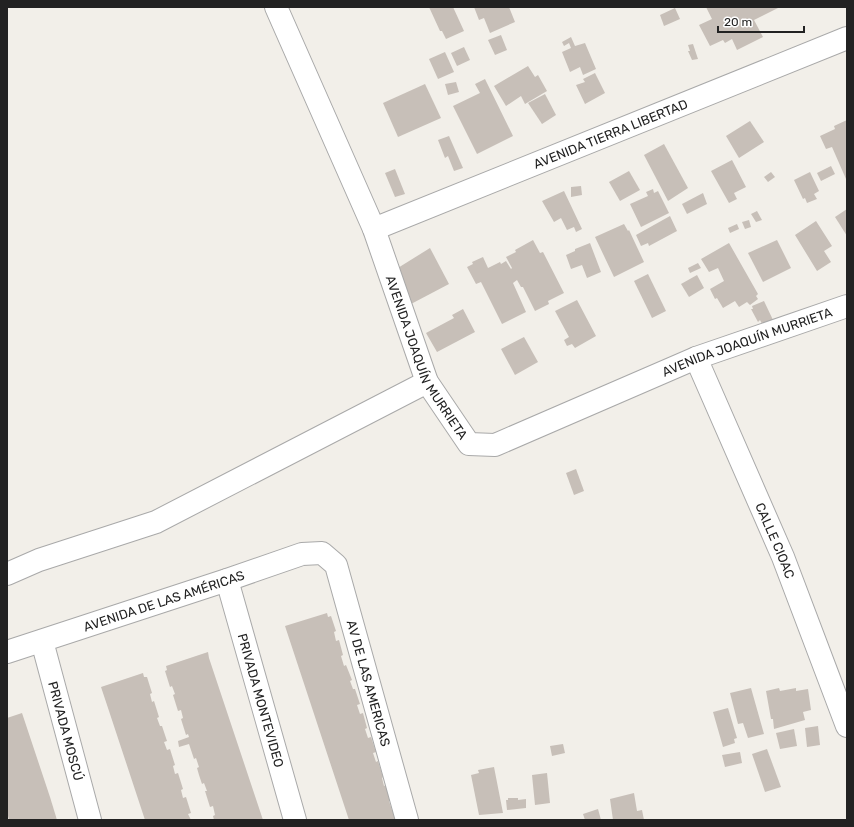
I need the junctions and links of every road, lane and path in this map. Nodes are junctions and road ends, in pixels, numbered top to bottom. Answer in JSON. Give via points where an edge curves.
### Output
{"nodes":[{"id":1,"x":276,"y":7,"type":"edge"},
{"id":2,"x":847,"y":38,"type":"edge"},
{"id":3,"x":374,"y":229,"type":"junction"},
{"id":4,"x":847,"y":306,"type":"edge"},
{"id":5,"x":696,"y":358,"type":"junction"},
{"id":6,"x":427,"y":382,"type":"junction"},
{"id":7,"x":322,"y":553,"type":"joint"},
{"id":8,"x":7,"y":574,"type":"edge"},
{"id":9,"x":227,"y":580,"type":"junction"},
{"id":10,"x":42,"y":641,"type":"junction"},
{"id":11,"x":7,"y":652,"type":"edge"},
{"id":12,"x":847,"y":726,"type":"edge"},
{"id":13,"x":90,"y":820,"type":"edge"},
{"id":14,"x":295,"y":820,"type":"edge"},
{"id":15,"x":407,"y":820,"type":"edge"}],
"edges":[{"from":1,"to":3,"type":"street","name":"AVENIDA JOAQUÍN MURRIETA"},
{"from":2,"to":3,"type":"street","name":"AVENIDA TIERRA LIBERTAD"},
{"from":3,"to":6,"type":"street","name":"AVENIDA JOAQUÍN MURRIETA"},
{"from":4,"to":5,"type":"street","name":"AVENIDA JOAQUÍN MURRIETA"},
{"from":5,"to":6,"type":"street","name":"AVENIDA JOAQUÍN MURRIETA","via":[[495,445],[469,444]]},
{"from":5,"to":12,"type":"street","name":"CALLE CIOAC","via":[[783,558]]},
{"from":6,"to":8,"type":"street","via":[[156,522],[39,560]]},
{"from":7,"to":9,"type":"street","name":"AVENIDA DE LAS AMÉRICAS","via":[[302,554]]},
{"from":7,"to":15,"type":"street","name":"AV DE LAS AMERICAS","via":[[336,565]]},
{"from":9,"to":10,"type":"street","name":"AVENIDA DE LAS AMÉRICAS"},
{"from":9,"to":14,"type":"street","name":"PRIVADA MONTEVIDEO"},
{"from":10,"to":11,"type":"street","name":"AVENIDA DE LAS AMÉRICAS"},
{"from":10,"to":13,"type":"street","name":"PRIVADA MOSCÚ"}]}
